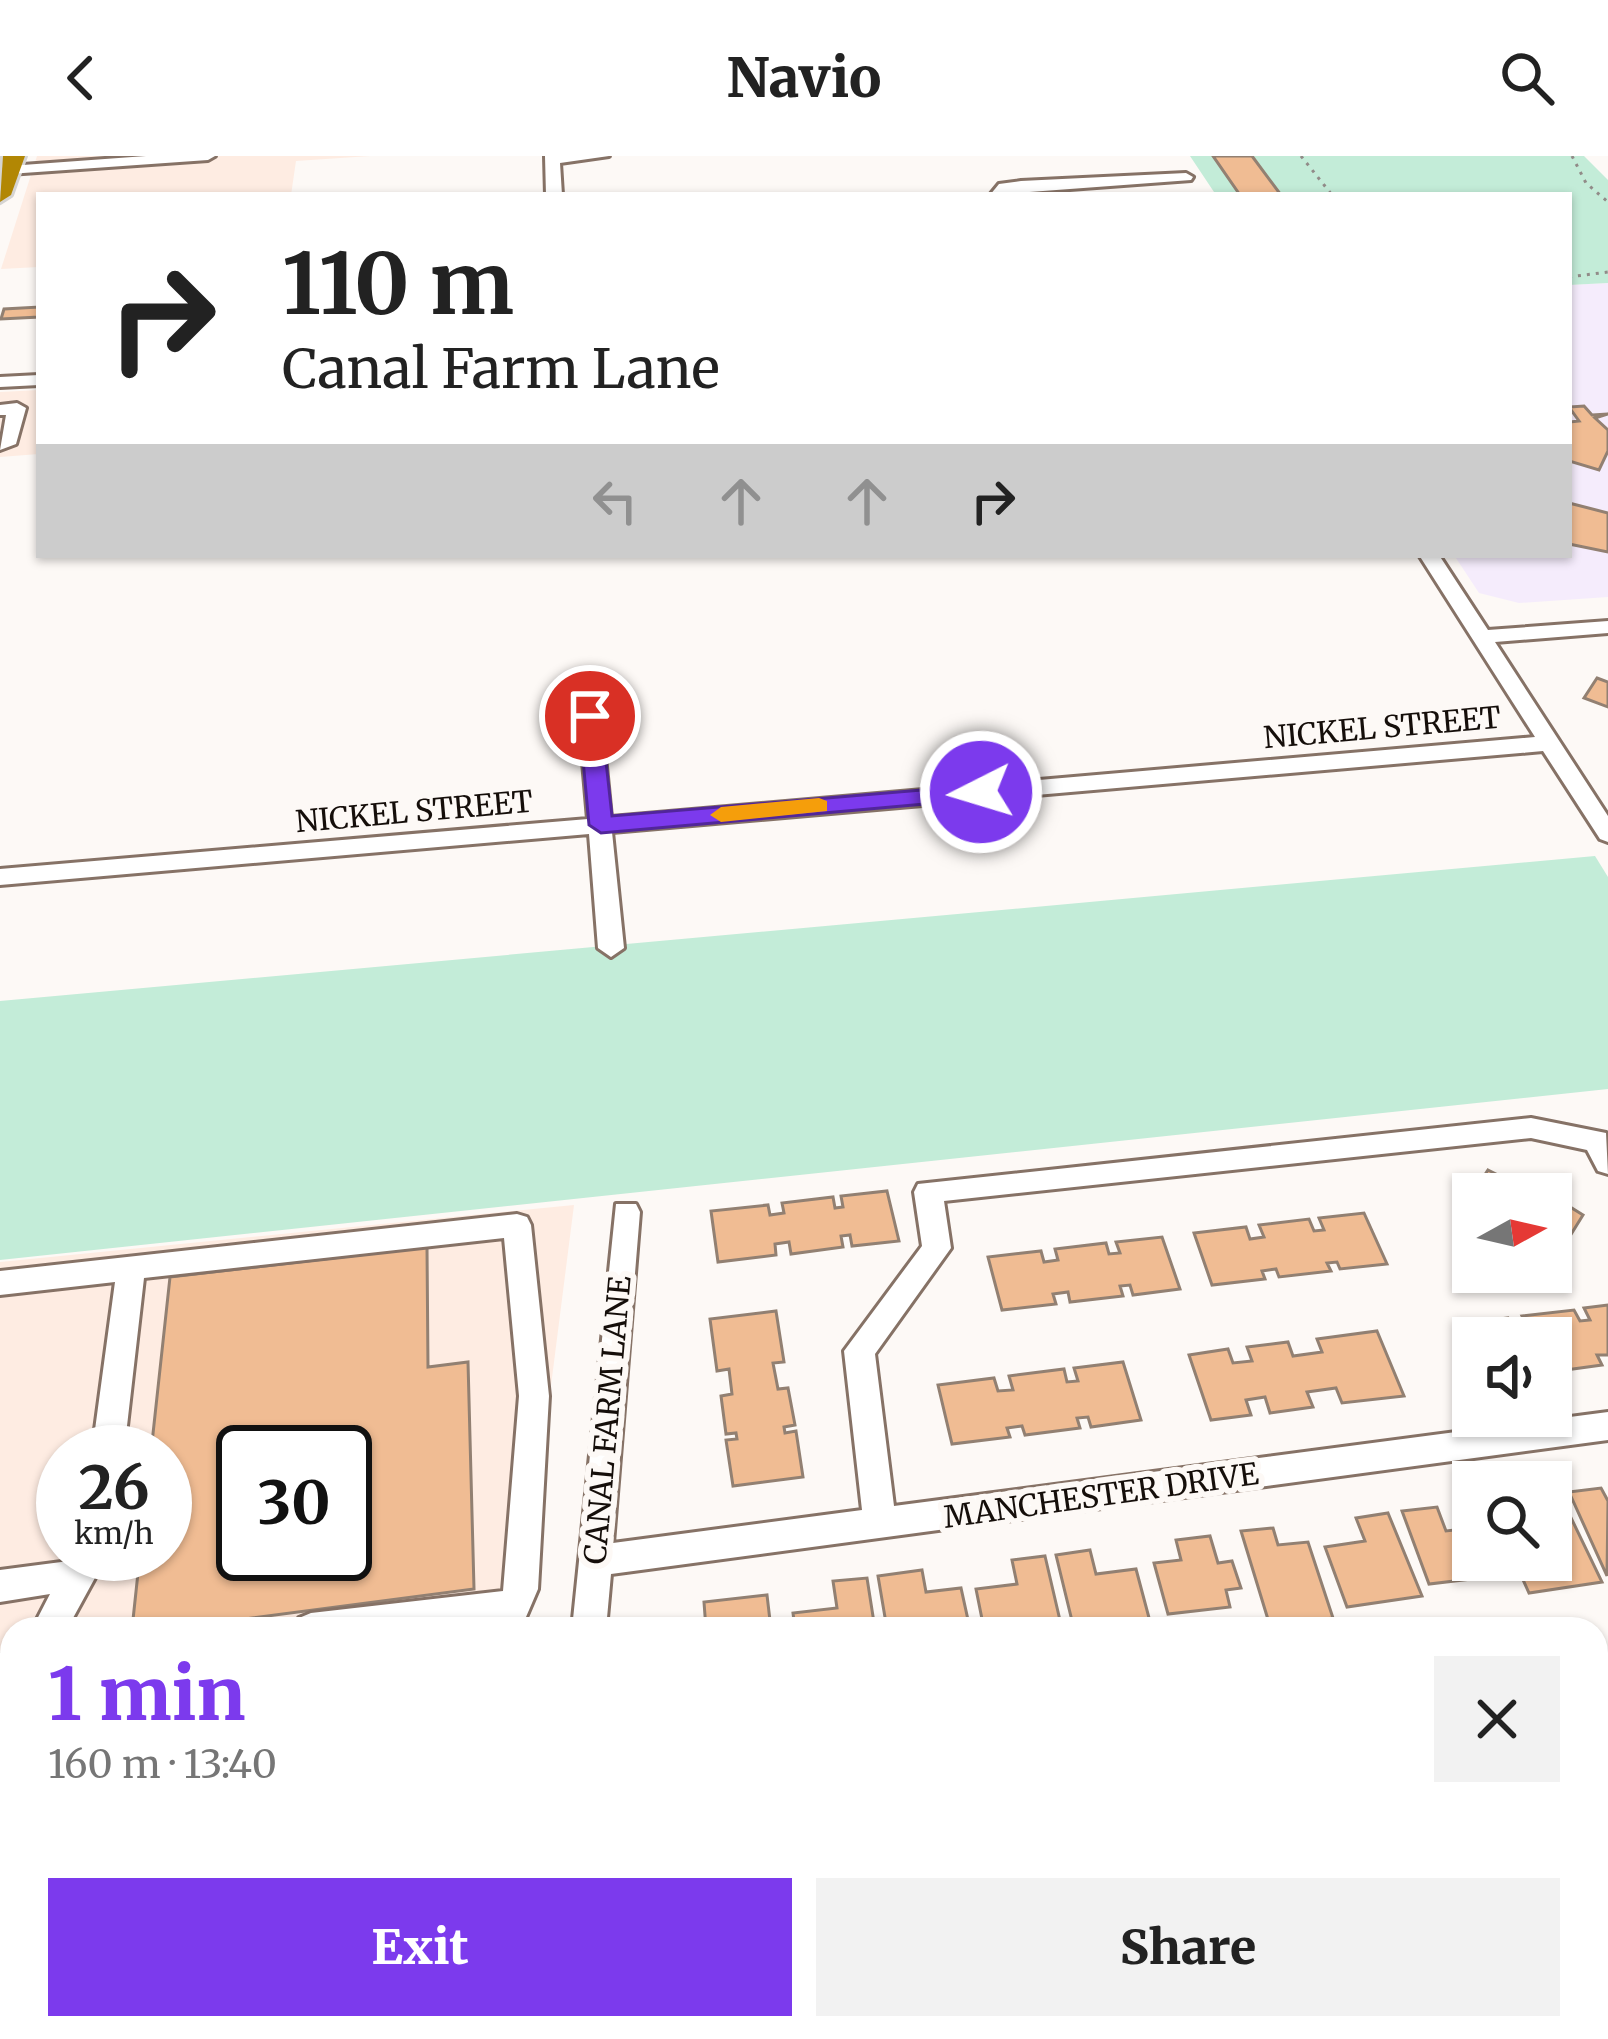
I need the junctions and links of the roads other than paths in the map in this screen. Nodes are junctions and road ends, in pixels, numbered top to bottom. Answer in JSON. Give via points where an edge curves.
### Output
{"nodes":[{"id":1,"x":208,"y":156,"type":"edge"},
{"id":2,"x":602,"y":156,"type":"edge"},
{"id":3,"x":1173,"y":156,"type":"edge"},
{"id":4,"x":552,"y":158,"type":"edge"},
{"id":5,"x":11,"y":163,"type":"edge"},
{"id":6,"x":1186,"y":177,"type":"junction"},
{"id":7,"x":554,"y":192,"type":"edge"},
{"id":8,"x":1000,"y":192,"type":"edge"},
{"id":9,"x":1196,"y":192,"type":"edge"},
{"id":10,"x":0,"y":195,"type":"edge"},
{"id":11,"x":36,"y":380,"type":"edge"},
{"id":12,"x":1,"y":386,"type":"edge"},
{"id":13,"x":0,"y":410,"type":"edge"},
{"id":14,"x":0,"y":444,"type":"edge"},
{"id":15,"x":1431,"y":558,"type":"edge"},
{"id":16,"x":1608,"y":627,"type":"edge"},
{"id":17,"x":1482,"y":638,"type":"junction"},
{"id":18,"x":590,"y":716,"type":"dead end"},
{"id":19,"x":1550,"y":742,"type":"junction"},
{"id":20,"x":601,"y":825,"type":"junction"},
{"id":21,"x":1608,"y":834,"type":"edge"},
{"id":22,"x":0,"y":877,"type":"edge"},
{"id":23,"x":611,"y":948,"type":"dead end"},
{"id":24,"x":1605,"y":1145,"type":"edge"},
{"id":25,"x":626,"y":1212,"type":"dead end"},
{"id":26,"x":131,"y":1268,"type":"junction"},
{"id":27,"x":0,"y":1283,"type":"edge"},
{"id":28,"x":111,"y":1425,"type":"edge"},
{"id":29,"x":1608,"y":1426,"type":"edge"},
{"id":30,"x":880,"y":1525,"type":"junction"},
{"id":31,"x":594,"y":1561,"type":"junction"},
{"id":32,"x":36,"y":1577,"type":"edge"},
{"id":33,"x":76,"y":1581,"type":"edge"},
{"id":34,"x":0,"y":1586,"type":"edge"},
{"id":35,"x":56,"y":1617,"type":"edge"},
{"id":36,"x":510,"y":1617,"type":"edge"},
{"id":37,"x":590,"y":1617,"type":"edge"}],
"edges":[{"from":1,"to":5,"type":"street"},
{"from":2,"to":4,"type":"street"},
{"from":3,"to":6,"type":"street"},
{"from":4,"to":7,"type":"street"},
{"from":5,"to":10,"type":"highway"},
{"from":6,"to":8,"type":"street"},
{"from":6,"to":9,"type":"street"},
{"from":11,"to":12,"type":"street"},
{"from":13,"to":14,"type":"street","via":[[17,408],[8,443]]},
{"from":15,"to":17,"type":"street"},
{"from":16,"to":17,"type":"street"},
{"from":17,"to":19,"type":"street"},
{"from":18,"to":20,"type":"street"},
{"from":19,"to":20,"type":"street","name":"NICKEL STREET"},
{"from":19,"to":21,"type":"street"},
{"from":20,"to":22,"type":"street","name":"NICKEL STREET"},
{"from":20,"to":23,"type":"street"},
{"from":24,"to":30,"type":"street","via":[[1531,1128],[928,1192],[937,1248],[859,1351]]},
{"from":25,"to":31,"type":"street","name":"CANAL FARM LANE"},
{"from":26,"to":27,"type":"street"},
{"from":26,"to":28,"type":"street"},
{"from":26,"to":36,"type":"street","via":[[518,1225],[534,1396],[521,1589]]},
{"from":29,"to":30,"type":"street","name":"MANCHESTER DRIVE"},
{"from":30,"to":31,"type":"street","name":"MANCHESTER DRIVE"},
{"from":31,"to":37,"type":"street","name":"CANAL FARM LANE"},
{"from":32,"to":34,"type":"street"},
{"from":33,"to":35,"type":"street"}]}
